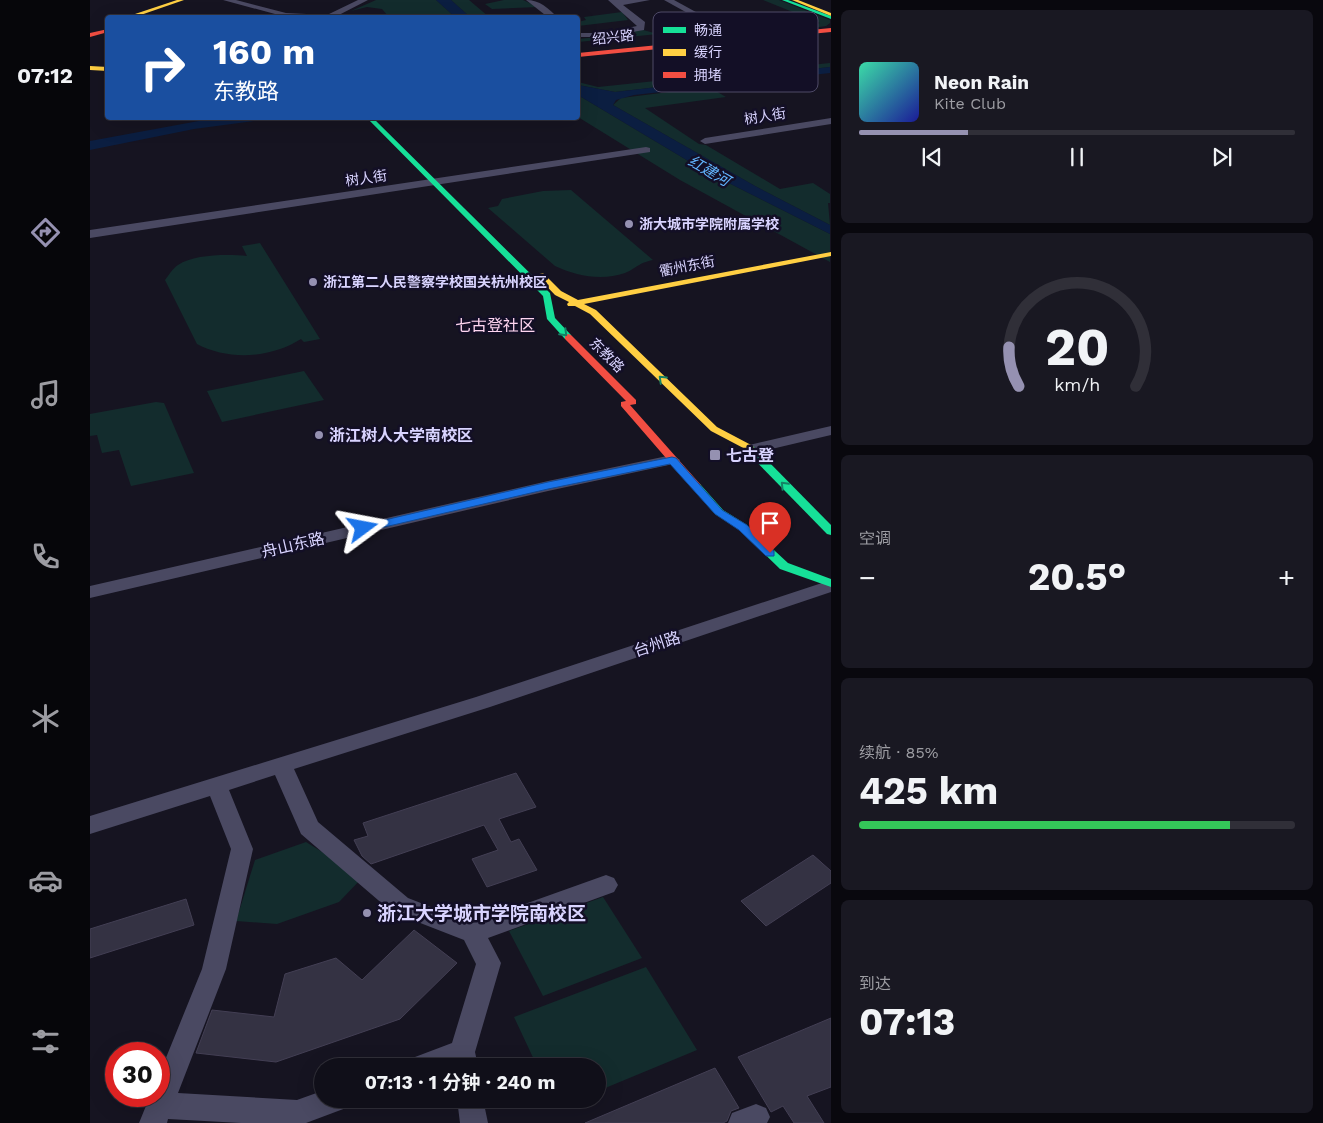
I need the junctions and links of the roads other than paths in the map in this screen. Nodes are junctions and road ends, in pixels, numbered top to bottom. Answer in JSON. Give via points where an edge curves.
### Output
{"nodes":[{"id":1,"x":226,"y":0,"type":"edge"},
{"id":2,"x":364,"y":0,"type":"edge"},
{"id":3,"x":530,"y":0,"type":"edge"},
{"id":4,"x":646,"y":0,"type":"edge"},
{"id":5,"x":668,"y":0,"type":"edge"},
{"id":6,"x":784,"y":0,"type":"edge"},
{"id":7,"x":794,"y":0,"type":"edge"},
{"id":8,"x":804,"y":0,"type":"edge"},
{"id":9,"x":814,"y":0,"type":"edge"},
{"id":10,"x":186,"y":1,"type":"edge"},
{"id":11,"x":615,"y":1,"type":"edge"},
{"id":12,"x":830,"y":6,"type":"edge"},
{"id":13,"x":830,"y":11,"type":"edge"},
{"id":14,"x":690,"y":12,"type":"edge"},
{"id":15,"x":136,"y":15,"type":"edge"},
{"id":16,"x":152,"y":15,"type":"edge"},
{"id":17,"x":286,"y":15,"type":"edge"},
{"id":18,"x":330,"y":15,"type":"edge"},
{"id":19,"x":551,"y":15,"type":"edge"},
{"id":20,"x":830,"y":16,"type":"edge"},
{"id":21,"x":105,"y":24,"type":"edge"},
{"id":22,"x":90,"y":28,"type":"edge"},
{"id":23,"x":105,"y":31,"type":"edge"},
{"id":24,"x":580,"y":34,"type":"edge"},
{"id":25,"x":90,"y":35,"type":"edge"},
{"id":26,"x":653,"y":48,"type":"edge"},
{"id":27,"x":653,"y":53,"type":"edge"},
{"id":28,"x":580,"y":55,"type":"edge"},
{"id":29,"x":580,"y":60,"type":"edge"},
{"id":30,"x":90,"y":68,"type":"edge"},
{"id":31,"x":105,"y":69,"type":"edge"},
{"id":32,"x":90,"y":74,"type":"edge"},
{"id":33,"x":105,"y":75,"type":"edge"},
{"id":34,"x":372,"y":120,"type":"edge"},
{"id":35,"x":382,"y":120,"type":"edge"},
{"id":36,"x":830,"y":121,"type":"edge"},
{"id":37,"x":705,"y":141,"type":"dead end"},
{"id":38,"x":646,"y":150,"type":"dead end"},
{"id":39,"x":438,"y":183,"type":"junction"},
{"id":40,"x":90,"y":234,"type":"edge"},
{"id":41,"x":830,"y":254,"type":"edge"},
{"id":42,"x":576,"y":303,"type":"junction"},
{"id":43,"x":549,"y":308,"type":"junction"},
{"id":44,"x":830,"y":430,"type":"edge"},
{"id":45,"x":750,"y":449,"type":"junction"},
{"id":46,"x":672,"y":460,"type":"junction"},
{"id":47,"x":830,"y":532,"type":"edge"},
{"id":48,"x":830,"y":585,"type":"edge"},
{"id":49,"x":90,"y":592,"type":"edge"},
{"id":50,"x":281,"y":765,"type":"junction"},
{"id":51,"x":216,"y":786,"type":"junction"},
{"id":52,"x":90,"y":825,"type":"edge"},
{"id":53,"x":606,"y":885,"type":"dead end"},
{"id":54,"x":472,"y":933,"type":"junction"},
{"id":55,"x":463,"y":1058,"type":"edge"},
{"id":56,"x":314,"y":1107,"type":"edge"},
{"id":57,"x":472,"y":1108,"type":"edge"},
{"id":58,"x":156,"y":1114,"type":"edge"},
{"id":59,"x":474,"y":1123,"type":"edge"}],
"edges":[{"from":1,"to":17,"type":"street"},
{"from":2,"to":18,"type":"street"},
{"from":3,"to":19,"type":"street"},
{"from":4,"to":11,"type":"street"},
{"from":5,"to":14,"type":"street"},
{"from":6,"to":20,"type":"main road"},
{"from":7,"to":20,"type":"main road"},
{"from":8,"to":13,"type":"main road"},
{"from":9,"to":12,"type":"main road"},
{"from":10,"to":15,"type":"main road"},
{"from":10,"to":16,"type":"main road"},
{"from":11,"to":24,"type":"street","via":[[642,24],[641,28],[603,35]]},
{"from":21,"to":22,"type":"main road"},
{"from":23,"to":25,"type":"main road"},
{"from":26,"to":28,"type":"main road","name":"绍兴路"},
{"from":27,"to":29,"type":"main road","name":"绍兴路"},
{"from":30,"to":31,"type":"main road"},
{"from":32,"to":33,"type":"main road"},
{"from":34,"to":39,"type":"main road","name":"东教路"},
{"from":35,"to":39,"type":"main road","name":"东教路"},
{"from":36,"to":37,"type":"street","name":"树人街"},
{"from":38,"to":39,"type":"street","name":"树人街"},
{"from":39,"to":40,"type":"street","name":"树人街"},
{"from":39,"to":42,"type":"main road","name":"东教路","via":[[558,293]]},
{"from":39,"to":43,"type":"main road","name":"东教路","via":[[546,295]]},
{"from":41,"to":42,"type":"main road","name":"衢州东街"},
{"from":42,"to":43,"type":"main road","name":"衢州东街"},
{"from":45,"to":42,"type":"main road","name":"东教路","one_way":true,"via":[[714,429],[593,312]]},
{"from":43,"to":46,"type":"main road","name":"东教路","one_way":true,"via":[[550,319],[633,402],[624,404]]},
{"from":44,"to":45,"type":"street"},
{"from":47,"to":45,"type":"main road","name":"东教路","one_way":true},
{"from":46,"to":48,"type":"main road","name":"东教路","via":[[718,512],[743,528],[784,566]]},
{"from":46,"to":49,"type":"street","name":"舟山东路"},
{"from":48,"to":50,"type":"street","name":"台州路","via":[[484,702]]},
{"from":50,"to":51,"type":"street","name":"台州路"},
{"from":50,"to":54,"type":"street","via":[[309,828],[400,905]]},
{"from":51,"to":52,"type":"street","name":"台州路"},
{"from":51,"to":58,"type":"street","via":[[242,849],[214,969]]},
{"from":53,"to":54,"type":"street"},
{"from":54,"to":55,"type":"street","via":[[489,963]]},
{"from":56,"to":58,"type":"street","via":[[297,1113]]},
{"from":57,"to":59,"type":"street"}]}
